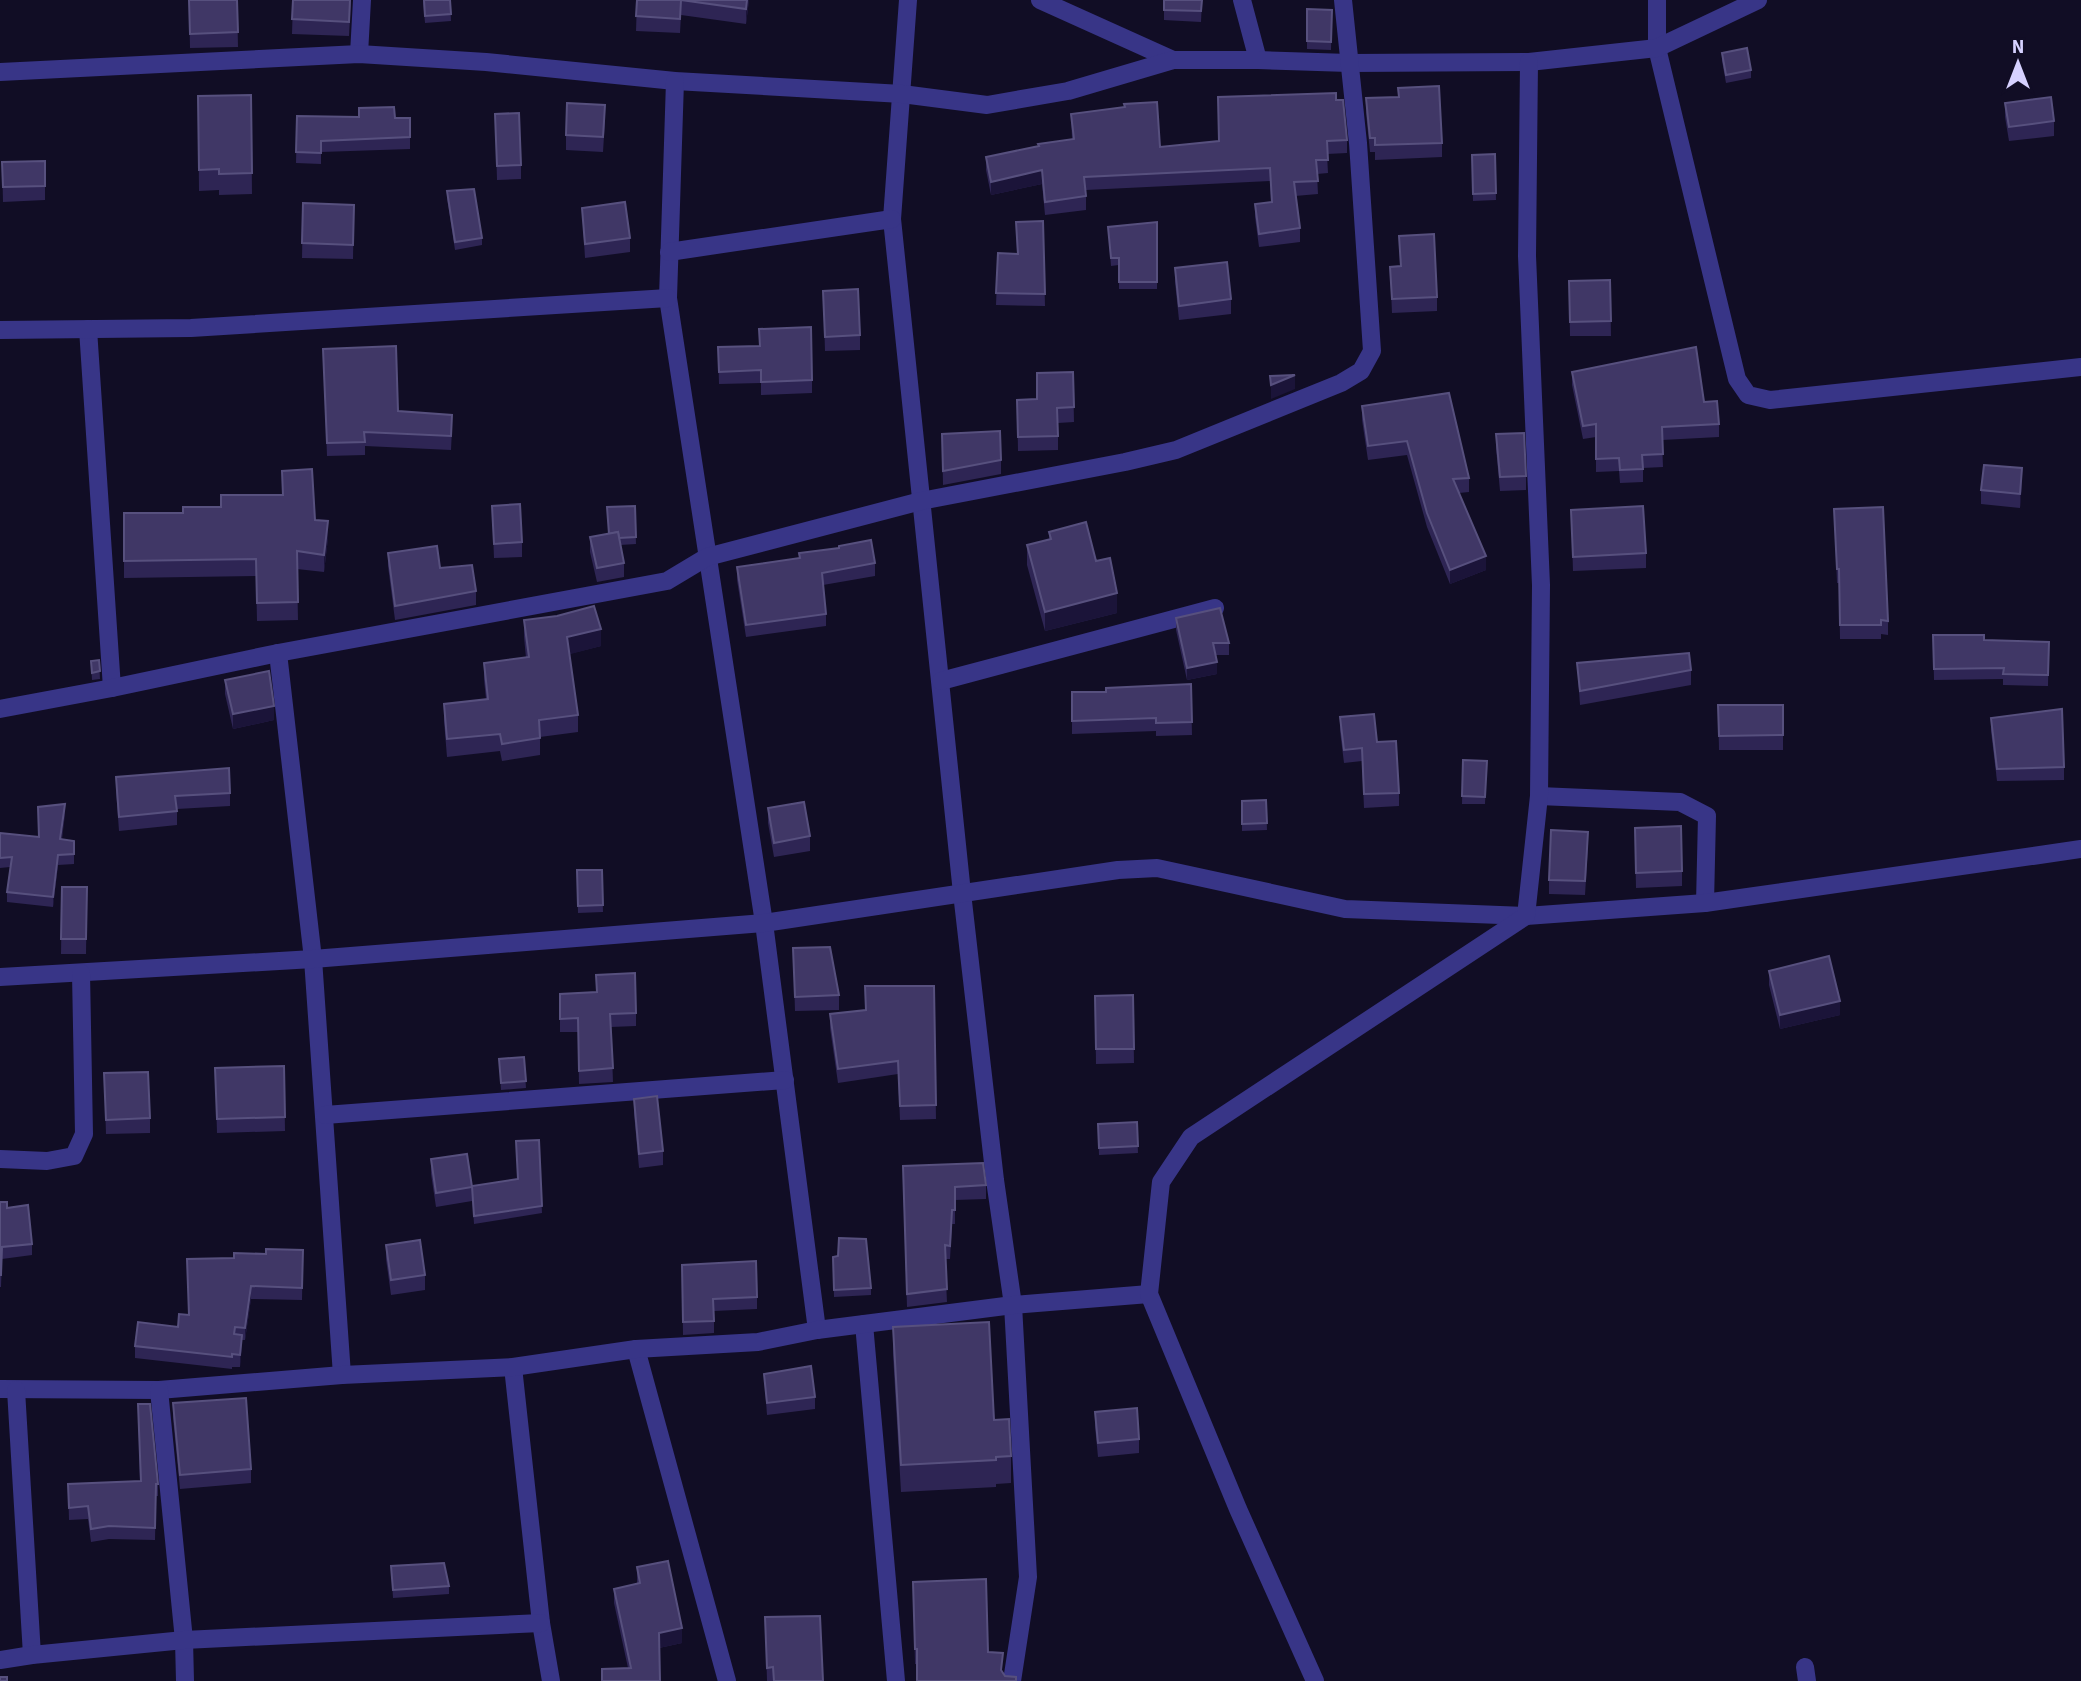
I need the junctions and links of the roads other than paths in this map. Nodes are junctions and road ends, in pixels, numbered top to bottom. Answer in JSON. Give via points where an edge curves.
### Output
{"nodes":[{"id":1,"x":362,"y":0,"type":"edge"},
{"id":2,"x":908,"y":0,"type":"edge"},
{"id":3,"x":1040,"y":0,"type":"edge"},
{"id":4,"x":1242,"y":0,"type":"edge"},
{"id":5,"x":1343,"y":0,"type":"edge"},
{"id":6,"x":1657,"y":0,"type":"edge"},
{"id":7,"x":1758,"y":0,"type":"edge"},
{"id":8,"x":1657,"y":48,"type":"junction"},
{"id":9,"x":359,"y":54,"type":"junction"},
{"id":10,"x":1173,"y":60,"type":"junction"},
{"id":11,"x":1258,"y":60,"type":"junction"},
{"id":12,"x":1529,"y":62,"type":"junction"},
{"id":13,"x":1349,"y":63,"type":"junction"},
{"id":14,"x":0,"y":72,"type":"edge"},
{"id":15,"x":675,"y":80,"type":"junction"},
{"id":16,"x":902,"y":94,"type":"junction"},
{"id":17,"x":892,"y":219,"type":"junction"},
{"id":18,"x":669,"y":252,"type":"junction"},
{"id":19,"x":668,"y":298,"type":"junction"},
{"id":20,"x":88,"y":329,"type":"junction"},
{"id":21,"x":0,"y":330,"type":"edge"},
{"id":22,"x":2081,"y":368,"type":"edge"},
{"id":23,"x":921,"y":501,"type":"junction"},
{"id":24,"x":707,"y":557,"type":"junction"},
{"id":25,"x":1214,"y":608,"type":"edge"},
{"id":26,"x":278,"y":653,"type":"junction"},
{"id":27,"x":941,"y":681,"type":"junction"},
{"id":28,"x":112,"y":688,"type":"junction"},
{"id":29,"x":0,"y":709,"type":"edge"},
{"id":30,"x":1539,"y":796,"type":"junction"},
{"id":31,"x":2081,"y":849,"type":"edge"},
{"id":32,"x":962,"y":893,"type":"junction"},
{"id":33,"x":1705,"y":903,"type":"junction"},
{"id":34,"x":1526,"y":916,"type":"junction"},
{"id":35,"x":764,"y":923,"type":"junction"},
{"id":36,"x":313,"y":959,"type":"junction"},
{"id":37,"x":82,"y":973,"type":"junction"},
{"id":38,"x":0,"y":977,"type":"edge"},
{"id":39,"x":785,"y":1080,"type":"junction"},
{"id":40,"x":325,"y":1115,"type":"junction"},
{"id":41,"x":0,"y":1159,"type":"edge"},
{"id":42,"x":1149,"y":1294,"type":"junction"},
{"id":43,"x":1013,"y":1305,"type":"junction"},
{"id":44,"x":864,"y":1324,"type":"junction"},
{"id":45,"x":817,"y":1330,"type":"junction"},
{"id":46,"x":636,"y":1349,"type":"junction"},
{"id":47,"x":513,"y":1367,"type":"junction"},
{"id":48,"x":342,"y":1375,"type":"junction"},
{"id":49,"x":8,"y":1390,"type":"edge"},
{"id":50,"x":159,"y":1390,"type":"junction"},
{"id":51,"x":541,"y":1623,"type":"junction"},
{"id":52,"x":184,"y":1640,"type":"junction"},
{"id":53,"x":32,"y":1655,"type":"junction"},
{"id":54,"x":0,"y":1660,"type":"edge"},
{"id":55,"x":185,"y":1681,"type":"edge"},
{"id":56,"x":551,"y":1681,"type":"edge"},
{"id":57,"x":727,"y":1681,"type":"edge"},
{"id":58,"x":897,"y":1681,"type":"edge"},
{"id":59,"x":1012,"y":1681,"type":"edge"},
{"id":60,"x":1314,"y":1681,"type":"edge"}],
"edges":[{"from":1,"to":9,"type":"street"},
{"from":2,"to":16,"type":"street"},
{"from":3,"to":10,"type":"street"},
{"from":4,"to":11,"type":"street"},
{"from":5,"to":13,"type":"street"},
{"from":6,"to":8,"type":"street"},
{"from":7,"to":8,"type":"street"},
{"from":8,"to":12,"type":"street"},
{"from":8,"to":22,"type":"street","via":[[1737,379],[1748,395],[1770,400]]},
{"from":9,"to":14,"type":"street"},
{"from":9,"to":15,"type":"street"},
{"from":10,"to":11,"type":"street"},
{"from":10,"to":16,"type":"street","via":[[1068,90],[987,105]]},
{"from":11,"to":13,"type":"street"},
{"from":12,"to":13,"type":"street"},
{"from":12,"to":30,"type":"street","via":[[1527,256],[1541,585]]},
{"from":13,"to":23,"type":"street","via":[[1373,351],[1361,372],[1176,450]]},
{"from":15,"to":16,"type":"street"},
{"from":15,"to":18,"type":"street"},
{"from":16,"to":17,"type":"street"},
{"from":17,"to":18,"type":"street"},
{"from":17,"to":23,"type":"street"},
{"from":18,"to":19,"type":"street"},
{"from":19,"to":20,"type":"street","via":[[205,327]]},
{"from":19,"to":24,"type":"street"},
{"from":20,"to":21,"type":"street"},
{"from":20,"to":28,"type":"street"},
{"from":23,"to":24,"type":"street"},
{"from":23,"to":27,"type":"street"},
{"from":24,"to":26,"type":"street","via":[[667,581]]},
{"from":24,"to":35,"type":"street"},
{"from":25,"to":27,"type":"street"},
{"from":26,"to":28,"type":"street"},
{"from":26,"to":36,"type":"street"},
{"from":27,"to":32,"type":"street"},
{"from":28,"to":29,"type":"street"},
{"from":30,"to":33,"type":"street","via":[[1680,802],[1697,809],[1707,816]]},
{"from":30,"to":34,"type":"street"},
{"from":31,"to":33,"type":"street"},
{"from":32,"to":34,"type":"street","via":[[1157,868],[1345,909]]},
{"from":32,"to":35,"type":"street"},
{"from":32,"to":43,"type":"street"},
{"from":33,"to":34,"type":"street"},
{"from":34,"to":42,"type":"street","via":[[1191,1137],[1161,1182]]},
{"from":35,"to":36,"type":"street"},
{"from":35,"to":39,"type":"street"},
{"from":36,"to":37,"type":"street"},
{"from":36,"to":40,"type":"street"},
{"from":37,"to":38,"type":"street"},
{"from":37,"to":41,"type":"street","via":[[84,1134],[74,1156],[47,1161]]},
{"from":39,"to":40,"type":"street"},
{"from":39,"to":45,"type":"street"},
{"from":40,"to":48,"type":"street"},
{"from":42,"to":43,"type":"street"},
{"from":42,"to":60,"type":"street"},
{"from":43,"to":44,"type":"street"},
{"from":43,"to":59,"type":"street","via":[[1028,1577]]},
{"from":44,"to":45,"type":"street"},
{"from":44,"to":58,"type":"street"},
{"from":45,"to":46,"type":"street","via":[[758,1342]]},
{"from":46,"to":47,"type":"street"},
{"from":46,"to":57,"type":"street"},
{"from":47,"to":48,"type":"street"},
{"from":47,"to":51,"type":"street"},
{"from":48,"to":50,"type":"street"},
{"from":49,"to":50,"type":"street"},
{"from":49,"to":53,"type":"street"},
{"from":50,"to":52,"type":"street"},
{"from":51,"to":52,"type":"street"},
{"from":51,"to":56,"type":"street"},
{"from":52,"to":53,"type":"street"},
{"from":52,"to":55,"type":"street"},
{"from":53,"to":54,"type":"street"}]}
